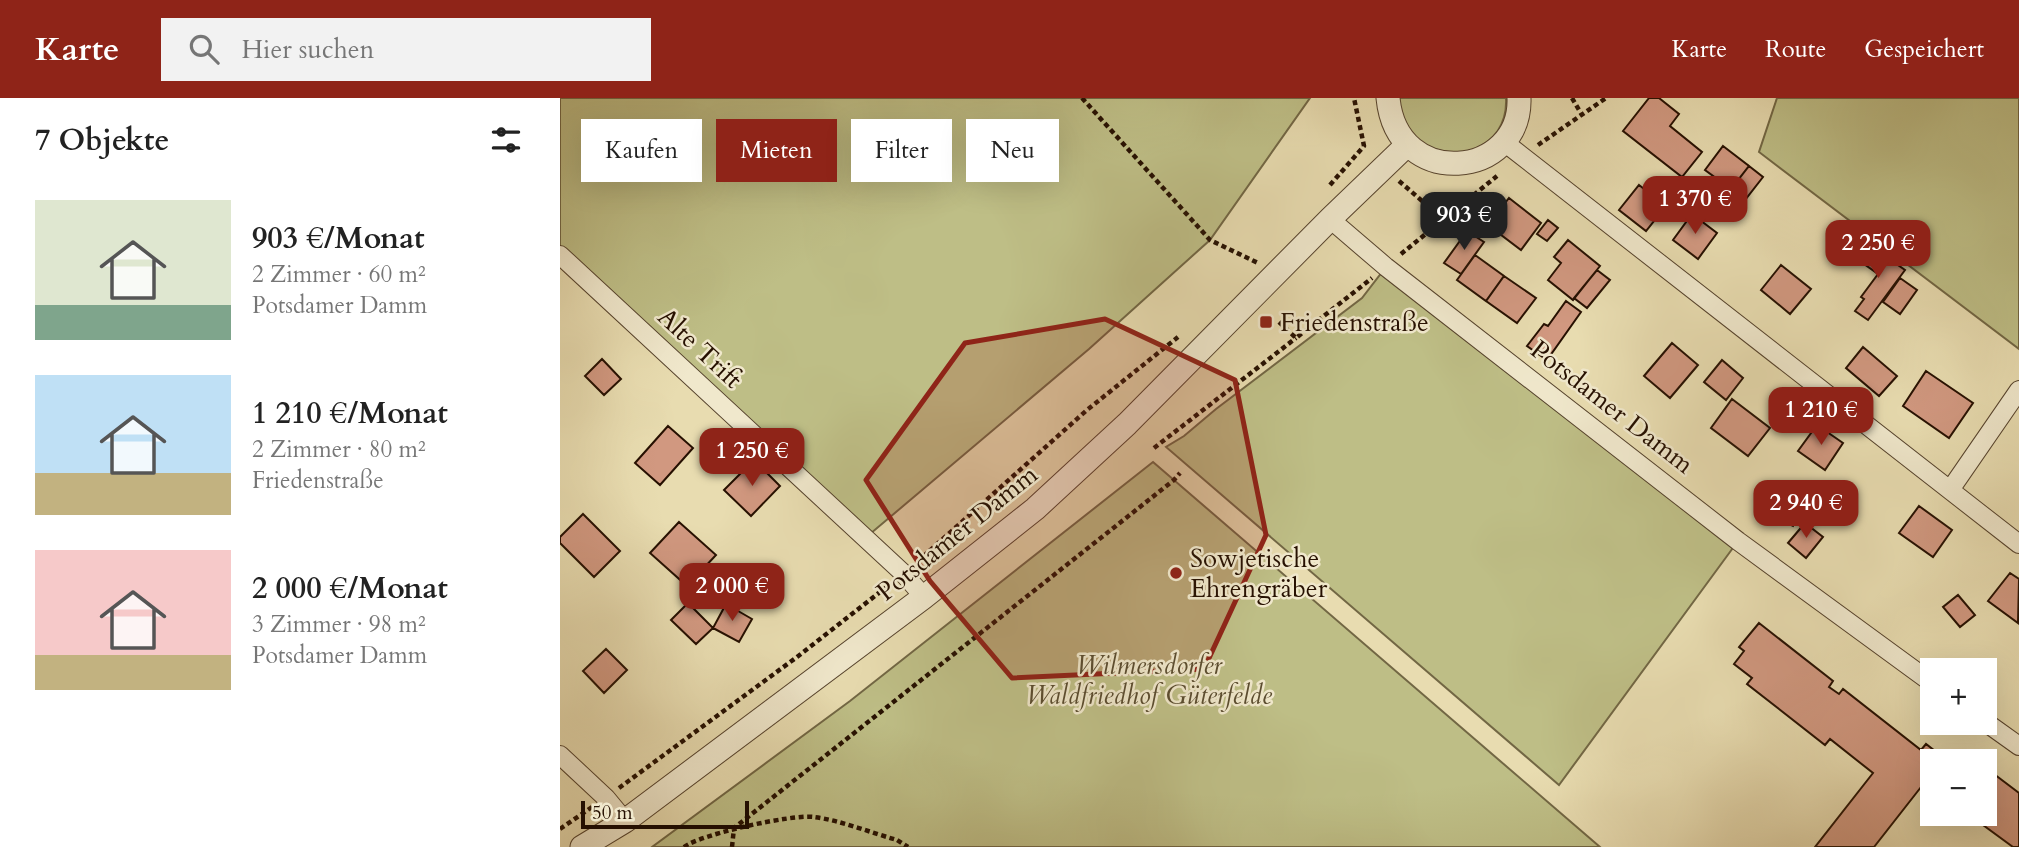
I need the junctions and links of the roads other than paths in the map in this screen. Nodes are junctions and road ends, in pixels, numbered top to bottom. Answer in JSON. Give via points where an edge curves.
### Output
{"nodes":[{"id":1,"x":1388,"y":98,"type":"edge"},
{"id":2,"x":1519,"y":98,"type":"edge"},
{"id":3,"x":1504,"y":142,"type":"junction"},
{"id":4,"x":1407,"y":145,"type":"junction"},
{"id":5,"x":1329,"y":219,"type":"junction"},
{"id":6,"x":560,"y":255,"type":"edge"},
{"id":7,"x":2019,"y":390,"type":"edge"},
{"id":8,"x":1950,"y":490,"type":"junction"},
{"id":9,"x":2019,"y":544,"type":"edge"},
{"id":10,"x":924,"y":597,"type":"junction"},
{"id":11,"x":1920,"y":674,"type":"edge"},
{"id":12,"x":1997,"y":730,"type":"edge"},
{"id":13,"x":2019,"y":746,"type":"edge"},
{"id":14,"x":560,"y":755,"type":"edge"},
{"id":15,"x":625,"y":821,"type":"junction"},
{"id":16,"x":582,"y":847,"type":"edge"}],
"edges":[{"from":1,"to":4,"type":"street","via":[[1396,131]]},
{"from":2,"to":3,"type":"street","via":[[1515,123]]},
{"from":3,"to":4,"type":"street","via":[[1467,163],[1446,164],[1425,158]]},
{"from":3,"to":8,"type":"street"},
{"from":4,"to":5,"type":"street","name":"Potsdamer Damm"},
{"from":5,"to":10,"type":"street","name":"Potsdamer Damm","via":[[1084,466]]},
{"from":5,"to":11,"type":"street","name":"Potsdamer Damm","via":[[1738,541]]},
{"from":6,"to":10,"type":"street","name":"Alte Trift","via":[[904,573]]},
{"from":7,"to":8,"type":"street"},
{"from":8,"to":9,"type":"street"},
{"from":10,"to":15,"type":"street","name":"Potsdamer Damm"},
{"from":12,"to":13,"type":"street"},
{"from":14,"to":15,"type":"street"},
{"from":15,"to":16,"type":"street","name":"Potsdamer Damm"}]}
